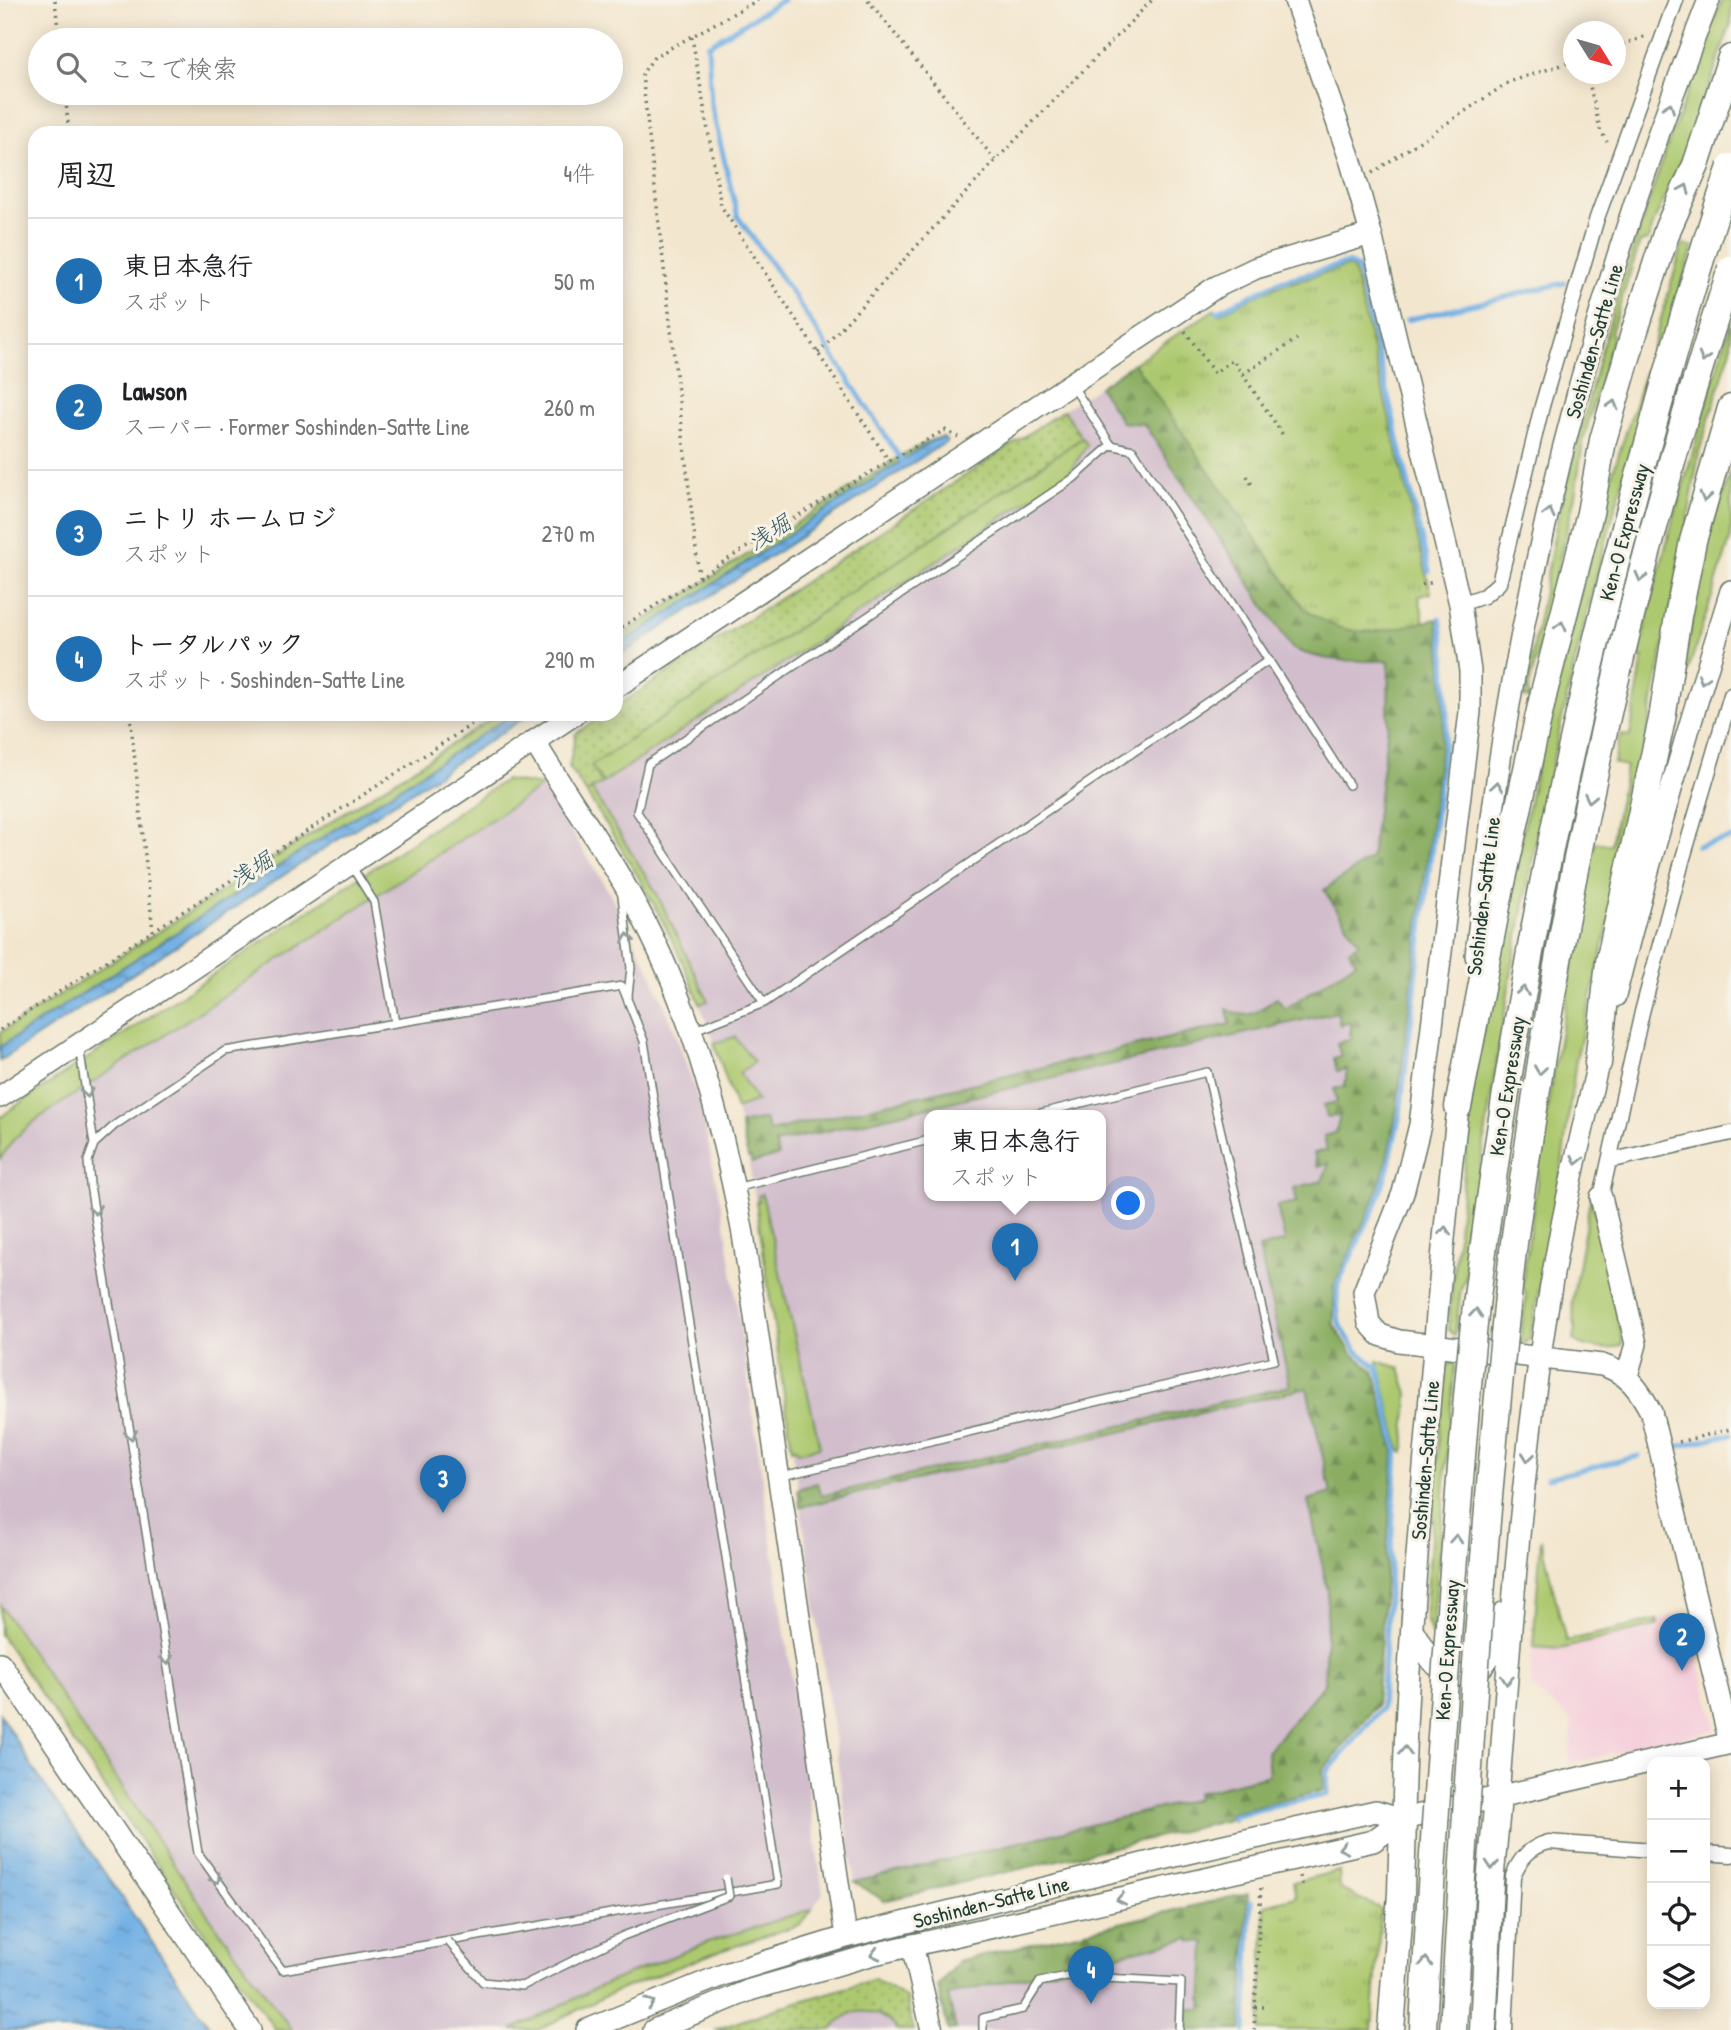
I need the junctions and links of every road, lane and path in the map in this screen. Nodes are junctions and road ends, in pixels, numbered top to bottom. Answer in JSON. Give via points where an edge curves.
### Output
{"nodes":[{"id":1,"x":55,"y":0,"type":"edge"},
{"id":2,"x":758,"y":0,"type":"edge"},
{"id":3,"x":868,"y":0,"type":"edge"},
{"id":4,"x":1152,"y":0,"type":"edge"},
{"id":5,"x":1295,"y":0,"type":"edge"},
{"id":6,"x":1676,"y":0,"type":"edge"},
{"id":7,"x":1710,"y":0,"type":"edge"},
{"id":8,"x":58,"y":28,"type":"edge"},
{"id":9,"x":1665,"y":29,"type":"junction"},
{"id":10,"x":691,"y":36,"type":"junction"},
{"id":11,"x":1626,"y":43,"type":"edge"},
{"id":12,"x":1731,"y":58,"type":"edge"},
{"id":13,"x":1563,"y":64,"type":"edge"},
{"id":14,"x":1589,"y":84,"type":"edge"},
{"id":15,"x":66,"y":105,"type":"edge"},
{"id":16,"x":68,"y":126,"type":"edge"},
{"id":17,"x":996,"y":160,"type":"junction"},
{"id":18,"x":1617,"y":162,"type":"junction"},
{"id":19,"x":1731,"y":167,"type":"edge"},
{"id":20,"x":1357,"y":183,"type":"junction"},
{"id":21,"x":1371,"y":234,"type":"junction"},
{"id":22,"x":1731,"y":269,"type":"edge"},
{"id":23,"x":1182,"y":326,"type":"dead end"},
{"id":24,"x":1297,"y":339,"type":"dead end"},
{"id":25,"x":818,"y":353,"type":"junction"},
{"id":26,"x":1242,"y":374,"type":"junction"},
{"id":27,"x":1071,"y":385,"type":"junction"},
{"id":28,"x":1731,"y":408,"type":"edge"},
{"id":29,"x":1285,"y":438,"type":"dead end"},
{"id":30,"x":1111,"y":445,"type":"junction"},
{"id":31,"x":978,"y":447,"type":"junction"},
{"id":32,"x":889,"y":461,"type":"junction"},
{"id":33,"x":1247,"y":476,"type":"dead end"},
{"id":34,"x":1252,"y":485,"type":"dead end"},
{"id":35,"x":699,"y":578,"type":"junction"},
{"id":36,"x":1440,"y":581,"type":"dead end"},
{"id":37,"x":1422,"y":585,"type":"dead end"},
{"id":38,"x":1731,"y":591,"type":"edge"},
{"id":39,"x":1460,"y":604,"type":"junction"},
{"id":40,"x":623,"y":627,"type":"edge"},
{"id":41,"x":1269,"y":660,"type":"junction"},
{"id":42,"x":623,"y":682,"type":"edge"},
{"id":43,"x":1731,"y":695,"type":"edge"},
{"id":44,"x":131,"y":721,"type":"edge"},
{"id":45,"x":477,"y":721,"type":"edge"},
{"id":46,"x":564,"y":721,"type":"edge"},
{"id":47,"x":534,"y":741,"type":"junction"},
{"id":48,"x":1349,"y":785,"type":"dead end"},
{"id":49,"x":350,"y":863,"type":"junction"},
{"id":50,"x":620,"y":877,"type":"junction"},
{"id":51,"x":153,"y":931,"type":"junction"},
{"id":52,"x":628,"y":999,"type":"junction"},
{"id":53,"x":764,"y":1003,"type":"junction"},
{"id":54,"x":395,"y":1023,"type":"junction"},
{"id":55,"x":0,"y":1030,"type":"edge"},
{"id":56,"x":692,"y":1031,"type":"junction"},
{"id":57,"x":79,"y":1043,"type":"junction"},
{"id":58,"x":1598,"y":1063,"type":"junction"},
{"id":59,"x":0,"y":1097,"type":"edge"},
{"id":60,"x":1458,"y":1107,"type":"junction"},
{"id":61,"x":1053,"y":1110,"type":"edge"},
{"id":62,"x":1731,"y":1133,"type":"edge"},
{"id":63,"x":924,"y":1141,"type":"edge"},
{"id":64,"x":94,"y":1144,"type":"junction"},
{"id":65,"x":1609,"y":1161,"type":"junction"},
{"id":66,"x":734,"y":1188,"type":"junction"},
{"id":67,"x":1601,"y":1197,"type":"joint"},
{"id":68,"x":1434,"y":1345,"type":"junction"},
{"id":69,"x":1541,"y":1357,"type":"junction"},
{"id":70,"x":1627,"y":1376,"type":"junction"},
{"id":71,"x":1731,"y":1429,"type":"edge"},
{"id":72,"x":1660,"y":1446,"type":"junction"},
{"id":73,"x":779,"y":1476,"type":"junction"},
{"id":74,"x":1516,"y":1563,"type":"junction"},
{"id":75,"x":1412,"y":1629,"type":"junction"},
{"id":76,"x":0,"y":1663,"type":"edge"},
{"id":77,"x":1730,"y":1743,"type":"edge"},
{"id":78,"x":1498,"y":1797,"type":"junction"},
{"id":79,"x":1403,"y":1819,"type":"junction"},
{"id":80,"x":1647,"y":1850,"type":"edge"},
{"id":81,"x":1710,"y":1853,"type":"edge"},
{"id":82,"x":1731,"y":1855,"type":"edge"},
{"id":83,"x":1300,"y":1874,"type":"dead end"},
{"id":84,"x":726,"y":1878,"type":"dead end"},
{"id":85,"x":1261,"y":1883,"type":"dead end"},
{"id":86,"x":1303,"y":1888,"type":"dead end"},
{"id":87,"x":846,"y":1937,"type":"junction"},
{"id":88,"x":448,"y":1941,"type":"junction"},
{"id":89,"x":912,"y":1945,"type":"junction"},
{"id":90,"x":1416,"y":2002,"type":"dead end"},
{"id":91,"x":1255,"y":2007,"type":"junction"},
{"id":92,"x":1269,"y":2007,"type":"dead end"},
{"id":93,"x":1444,"y":2020,"type":"edge"},
{"id":94,"x":250,"y":2030,"type":"edge"},
{"id":95,"x":587,"y":2030,"type":"edge"},
{"id":96,"x":654,"y":2030,"type":"edge"},
{"id":97,"x":932,"y":2030,"type":"edge"},
{"id":98,"x":983,"y":2030,"type":"edge"},
{"id":99,"x":1179,"y":2030,"type":"edge"},
{"id":100,"x":1254,"y":2030,"type":"edge"},
{"id":101,"x":1391,"y":2030,"type":"edge"},
{"id":102,"x":1483,"y":2030,"type":"edge"},
{"id":103,"x":1505,"y":2030,"type":"edge"}],
"edges":[{"from":1,"to":8,"type":"path"},
{"from":2,"to":10,"type":"path"},
{"from":3,"to":17,"type":"path"},
{"from":4,"to":17,"type":"path"},
{"from":5,"to":20,"type":"street"},
{"from":6,"to":9,"type":"street"},
{"from":60,"to":7,"type":"street","name":"Soshinden-Satte Line","one_way":true,"via":[[1502,747],[1554,490],[1612,270]]},
{"from":9,"to":11,"type":"path"},
{"from":9,"to":18,"type":"street"},
{"from":10,"to":25,"type":"path","via":[[721,206]]},
{"from":10,"to":35,"type":"path","via":[[654,57],[642,74]]},
{"from":60,"to":12,"type":"highway","one_way":true,"via":[[1498,901],[1590,513],[1603,440],[1668,228],[1696,165]]},
{"from":13,"to":20,"type":"path","via":[[1509,82]]},
{"from":14,"to":18,"type":"path","via":[[1600,129]]},
{"from":15,"to":16,"type":"path"},
{"from":17,"to":25,"type":"path"},
{"from":18,"to":39,"type":"street","via":[[1542,406],[1499,583],[1484,596]]},
{"from":93,"to":19,"type":"highway","name":"Ken-O Expressway","one_way":true,"bridge":true,"via":[[1432,1846],[1462,1457],[1503,1107],[1536,912],[1580,702],[1654,421]]},
{"from":20,"to":21,"type":"street"},
{"from":21,"to":27,"type":"street","via":[[1255,268],[1216,287]]},
{"from":21,"to":39,"type":"street"},
{"from":22,"to":93,"type":"highway","name":"Ken-O Expressway","one_way":true,"bridge":true,"via":[[1648,550],[1608,712],[1547,1018],[1514,1247],[1464,1838]]},
{"from":23,"to":26,"type":"path","via":[[1214,373],[1233,360]]},
{"from":24,"to":26,"type":"path"},
{"from":25,"to":32,"type":"path"},
{"from":26,"to":29,"type":"path"},
{"from":27,"to":30,"type":"lane"},
{"from":27,"to":31,"type":"street"},
{"from":28,"to":58,"type":"highway","one_way":true,"via":[[1693,541],[1662,719],[1609,962]]},
{"from":30,"to":41,"type":"lane","via":[[1133,450]]},
{"from":30,"to":53,"type":"lane","via":[[1074,478],[648,764],[638,811]]},
{"from":31,"to":32,"type":"path","via":[[945,430]]},
{"from":31,"to":42,"type":"street"},
{"from":32,"to":35,"type":"path"},
{"from":33,"to":34,"type":"path"},
{"from":35,"to":40,"type":"path"},
{"from":36,"to":37,"type":"path"},
{"from":38,"to":58,"type":"street","one_way":true,"via":[[1639,899]]},
{"from":39,"to":68,"type":"street","via":[[1470,671],[1470,712],[1420,1125],[1403,1193],[1364,1293],[1368,1324],[1380,1335]]},
{"from":41,"to":48,"type":"lane"},
{"from":41,"to":53,"type":"lane"},
{"from":43,"to":65,"type":"street","via":[[1642,1012]]},
{"from":44,"to":51,"type":"path"},
{"from":45,"to":51,"type":"path"},
{"from":46,"to":47,"type":"street"},
{"from":47,"to":49,"type":"street"},
{"from":47,"to":50,"type":"street"},
{"from":49,"to":54,"type":"lane","via":[[374,902]]},
{"from":49,"to":57,"type":"street"},
{"from":52,"to":50,"type":"lane","one_way":true,"via":[[631,968]]},
{"from":50,"to":56,"type":"street","via":[[655,942]]},
{"from":51,"to":55,"type":"path"},
{"from":52,"to":54,"type":"lane","via":[[622,986]]},
{"from":52,"to":88,"type":"lane","via":[[644,1041],[778,1884]]},
{"from":53,"to":56,"type":"lane"},
{"from":54,"to":64,"type":"lane","via":[[225,1051]]},
{"from":56,"to":66,"type":"street"},
{"from":57,"to":59,"type":"street"},
{"from":57,"to":64,"type":"lane","one_way":true},
{"from":58,"to":69,"type":"street","one_way":true,"via":[[1562,1221]]},
{"from":68,"to":60,"type":"street","name":"Soshinden-Satte Line","one_way":true},
{"from":61,"to":73,"type":"lane","via":[[1207,1072],[1274,1360]]},
{"from":62,"to":65,"type":"street"},
{"from":63,"to":66,"type":"lane"},
{"from":64,"to":88,"type":"lane","one_way":true,"via":[[88,1161],[90,1185],[198,1853],[282,1970]]},
{"from":65,"to":67,"type":"street"},
{"from":66,"to":73,"type":"street"},
{"from":67,"to":70,"type":"street","via":[[1636,1344]]},
{"from":68,"to":69,"type":"street"},
{"from":68,"to":75,"type":"street","name":"Soshinden-Satte Line"},
{"from":69,"to":70,"type":"street","via":[[1602,1364]]},
{"from":69,"to":74,"type":"street","one_way":true},
{"from":70,"to":72,"type":"street","via":[[1651,1412]]},
{"from":71,"to":72,"type":"path"},
{"from":72,"to":77,"type":"street"},
{"from":73,"to":87,"type":"street"},
{"from":74,"to":75,"type":"street","via":[[1499,1631],[1482,1667],[1462,1675],[1438,1667]]},
{"from":74,"to":78,"type":"street","one_way":true},
{"from":79,"to":75,"type":"street","name":"Soshinden-Satte Line","one_way":true},
{"from":76,"to":94,"type":"street"},
{"from":77,"to":78,"type":"street","name":"Soshinden-Satte Line"},
{"from":78,"to":79,"type":"street","name":"Soshinden-Satte Line"},
{"from":78,"to":102,"type":"highway","one_way":true,"via":[[1479,1995]]},
{"from":79,"to":87,"type":"street","name":"Soshinden-Satte Line","via":[[1376,1811]]},
{"from":79,"to":89,"type":"street","name":"Soshinden-Satte Line","one_way":true,"via":[[1373,1841]]},
{"from":79,"to":101,"type":"highway","via":[[1400,1979]]},
{"from":80,"to":103,"type":"street","via":[[1549,1842],[1535,1846],[1518,1863],[1513,1876]]},
{"from":81,"to":82,"type":"street"},
{"from":83,"to":86,"type":"path"},
{"from":84,"to":88,"type":"lane","bridge":true,"via":[[729,1896],[623,1936],[522,1986],[483,1982]]},
{"from":85,"to":91,"type":"path"},
{"from":95,"to":87,"type":"street","name":"Soshinden-Satte Line","one_way":true,"via":[[725,1973]]},
{"from":89,"to":96,"type":"street","name":"Soshinden-Satte Line","one_way":true,"via":[[750,1990]]},
{"from":89,"to":97,"type":"street"},
{"from":90,"to":93,"type":"lane"},
{"from":91,"to":92,"type":"path"},
{"from":91,"to":100,"type":"path"},
{"from":98,"to":99,"type":"lane","via":[[983,2018],[1023,2009],[1040,1982],[1066,1976],[1181,1982]]}]}
